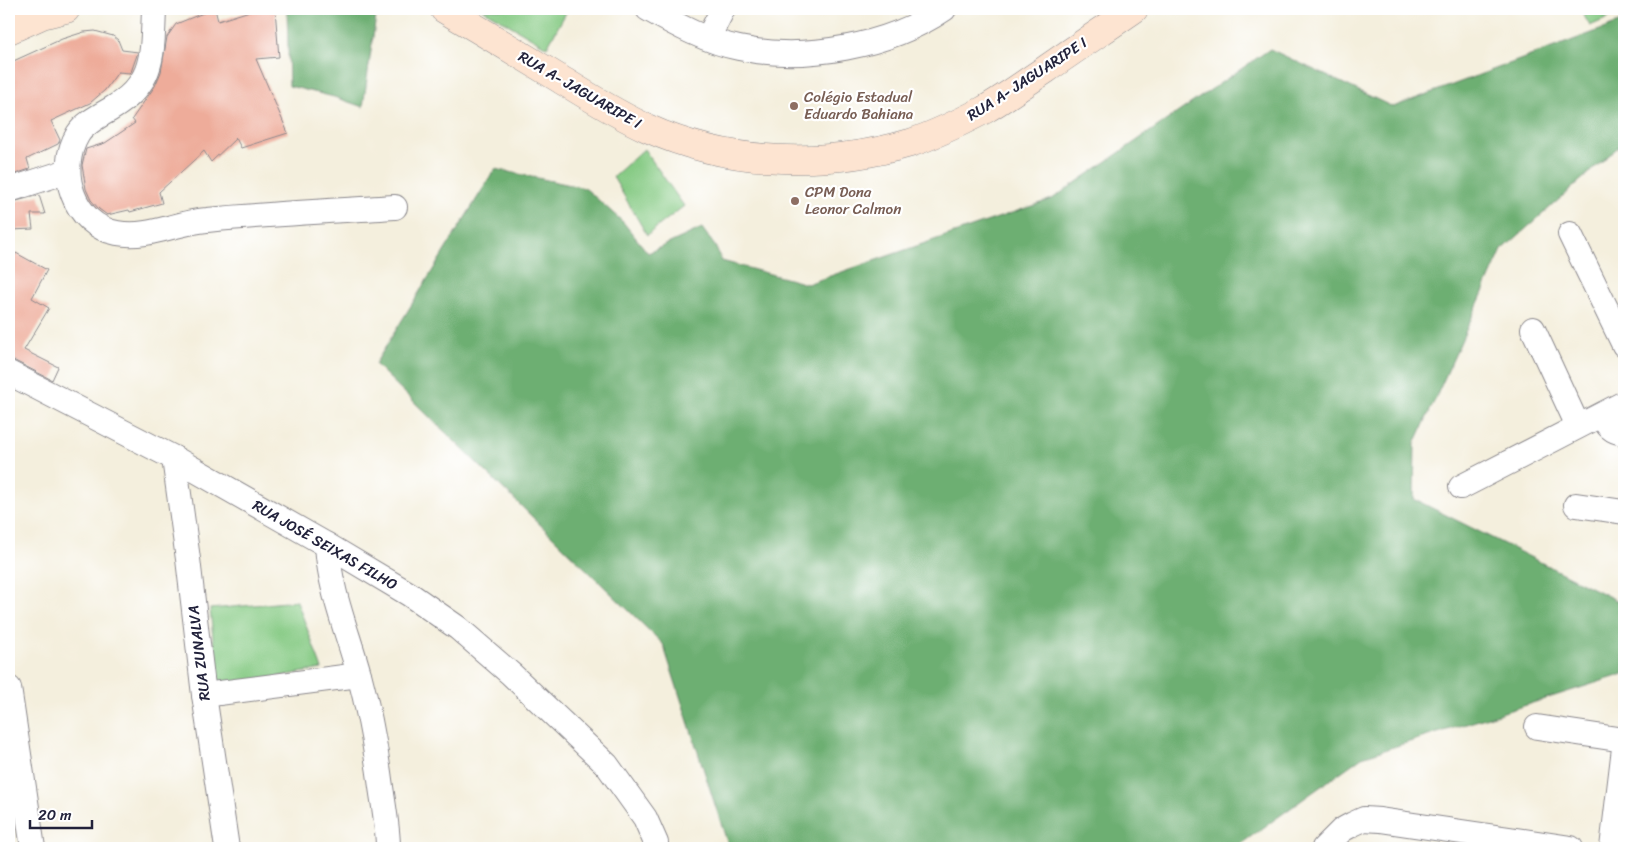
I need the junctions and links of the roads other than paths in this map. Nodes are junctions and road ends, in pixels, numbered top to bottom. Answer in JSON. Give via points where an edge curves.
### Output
{"nodes":[{"id":1,"x":154,"y":9,"type":"edge"},
{"id":2,"x":444,"y":9,"type":"edge"},
{"id":3,"x":648,"y":9,"type":"edge"},
{"id":4,"x":723,"y":9,"type":"edge"},
{"id":5,"x":1134,"y":9,"type":"edge"},
{"id":6,"x":52,"y":11,"type":"edge"},
{"id":7,"x":930,"y":13,"type":"edge"},
{"id":8,"x":9,"y":30,"type":"edge"},
{"id":9,"x":708,"y":38,"type":"junction"},
{"id":10,"x":68,"y":171,"type":"junction"},
{"id":11,"x":9,"y":190,"type":"edge"},
{"id":12,"x":395,"y":207,"type":"dead end"},
{"id":13,"x":1570,"y":234,"type":"dead end"},
{"id":14,"x":1534,"y":329,"type":"dead end"},
{"id":15,"x":1624,"y":345,"type":"edge"},
{"id":16,"x":9,"y":373,"type":"edge"},
{"id":17,"x":1624,"y":403,"type":"edge"},
{"id":18,"x":1602,"y":415,"type":"junction"},
{"id":19,"x":1578,"y":426,"type":"junction"},
{"id":20,"x":1624,"y":433,"type":"edge"},
{"id":21,"x":174,"y":458,"type":"junction"},
{"id":22,"x":1461,"y":487,"type":"dead end"},
{"id":23,"x":1576,"y":505,"type":"dead end"},
{"id":24,"x":1624,"y":512,"type":"edge"},
{"id":25,"x":327,"y":545,"type":"junction"},
{"id":26,"x":359,"y":675,"type":"junction"},
{"id":27,"x":9,"y":688,"type":"edge"},
{"id":28,"x":204,"y":695,"type":"junction"},
{"id":29,"x":1537,"y":728,"type":"dead end"},
{"id":30,"x":1624,"y":740,"type":"edge"},
{"id":31,"x":1624,"y":748,"type":"edge"},
{"id":32,"x":33,"y":848,"type":"edge"},
{"id":33,"x":226,"y":848,"type":"edge"},
{"id":34,"x":388,"y":848,"type":"edge"},
{"id":35,"x":656,"y":848,"type":"edge"},
{"id":36,"x":1324,"y":848,"type":"edge"},
{"id":37,"x":1571,"y":848,"type":"edge"},
{"id":38,"x":1612,"y":848,"type":"edge"}],
"edges":[{"from":1,"to":10,"type":"street","via":[[150,66],[141,84],[123,102],[91,121],[78,133],[70,152]]},
{"from":2,"to":5,"type":"main road","name":"RUA A- JAGUARIPE I","via":[[613,111],[647,128],[713,150],[786,160],[828,159],[868,152],[911,142],[950,127],[985,110]]},
{"from":3,"to":9,"type":"street"},
{"from":4,"to":9,"type":"street"},
{"from":6,"to":8,"type":"main road"},
{"from":7,"to":9,"type":"street","via":[[868,43],[824,52],[739,48]]},
{"from":10,"to":11,"type":"street"},
{"from":10,"to":12,"type":"street","via":[[76,203],[86,217],[100,228],[117,234],[136,234],[204,220]]},
{"from":13,"to":15,"type":"street"},
{"from":14,"to":19,"type":"street"},
{"from":16,"to":21,"type":"street","name":"RUA JOSÉ SEIXAS FILHO"},
{"from":17,"to":18,"type":"street"},
{"from":18,"to":19,"type":"street"},
{"from":18,"to":20,"type":"street","via":[[1612,430]]},
{"from":19,"to":22,"type":"street"},
{"from":21,"to":25,"type":"street","name":"RUA JOSÉ SEIXAS FILHO"},
{"from":21,"to":28,"type":"street","name":"RUA ZUNALVA"},
{"from":23,"to":24,"type":"street"},
{"from":25,"to":26,"type":"street","via":[[328,570]]},
{"from":25,"to":35,"type":"street","name":"RUA JOSÉ SEIXAS FILHO","via":[[458,628],[511,674],[607,765],[645,818]]},
{"from":26,"to":28,"type":"street"},
{"from":26,"to":34,"type":"street","via":[[375,743]]},
{"from":27,"to":32,"type":"street"},
{"from":28,"to":33,"type":"street","name":"RUA ZUNALVA"},
{"from":29,"to":30,"type":"street"},
{"from":31,"to":38,"type":"street"},
{"from":36,"to":37,"type":"street","via":[[1342,830],[1364,820]]}]}
